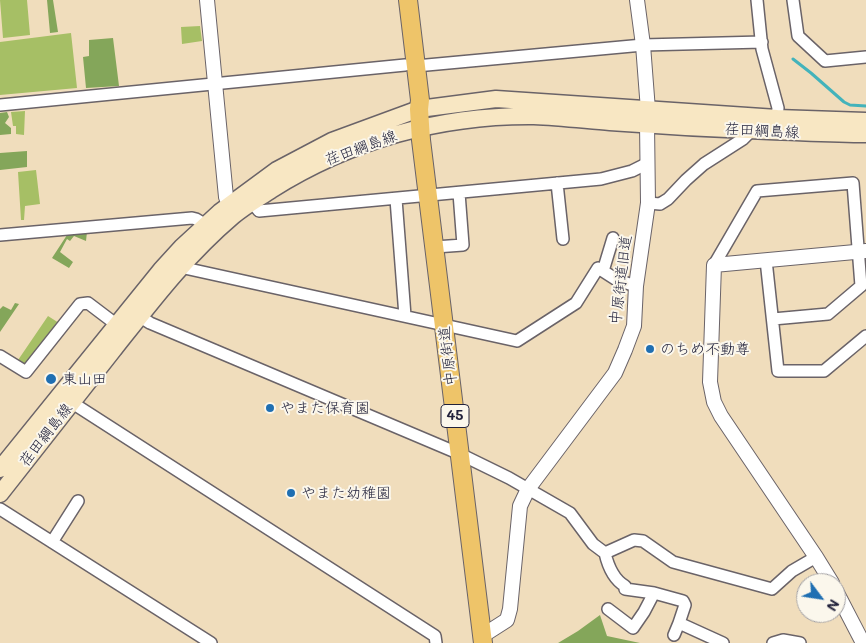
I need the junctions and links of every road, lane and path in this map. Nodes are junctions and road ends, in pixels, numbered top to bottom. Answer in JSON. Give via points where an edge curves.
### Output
{"nodes":[{"id":1,"x":207,"y":0,"type":"edge"},
{"id":2,"x":398,"y":0,"type":"edge"},
{"id":3,"x":408,"y":0,"type":"edge"},
{"id":4,"x":637,"y":0,"type":"edge"},
{"id":5,"x":757,"y":0,"type":"edge"},
{"id":6,"x":793,"y":0,"type":"edge"},
{"id":7,"x":762,"y":42,"type":"junction"},
{"id":8,"x":643,"y":45,"type":"junction"},
{"id":9,"x":866,"y":57,"type":"edge"},
{"id":10,"x":411,"y":65,"type":"junction"},
{"id":11,"x":216,"y":84,"type":"junction"},
{"id":12,"x":0,"y":105,"type":"edge"},
{"id":13,"x":415,"y":111,"type":"junction"},
{"id":14,"x":647,"y":117,"type":"junction"},
{"id":15,"x":777,"y":118,"type":"junction"},
{"id":16,"x":866,"y":121,"type":"edge"},
{"id":17,"x":420,"y":128,"type":"junction"},
{"id":18,"x":752,"y":130,"type":"junction"},
{"id":19,"x":866,"y":134,"type":"edge"},
{"id":20,"x":648,"y":164,"type":"junction"},
{"id":21,"x":557,"y":183,"type":"junction"},
{"id":22,"x":459,"y":193,"type":"junction"},
{"id":23,"x":428,"y":196,"type":"junction"},
{"id":24,"x":396,"y":199,"type":"junction"},
{"id":25,"x":252,"y":202,"type":"junction"},
{"id":26,"x":648,"y":203,"type":"junction"},
{"id":27,"x":232,"y":210,"type":"junction"},
{"id":28,"x":206,"y":225,"type":"junction"},
{"id":29,"x":0,"y":235,"type":"edge"},
{"id":30,"x":613,"y":238,"type":"dead end"},
{"id":31,"x":563,"y":239,"type":"dead end"},
{"id":32,"x":435,"y":247,"type":"junction"},
{"id":33,"x":862,"y":252,"type":"edge"},
{"id":34,"x":766,"y":260,"type":"junction"},
{"id":35,"x":183,"y":263,"type":"junction"},
{"id":36,"x":714,"y":265,"type":"junction"},
{"id":37,"x":603,"y":271,"type":"junction"},
{"id":38,"x":636,"y":286,"type":"junction"},
{"id":39,"x":139,"y":316,"type":"junction"},
{"id":40,"x":405,"y":316,"type":"junction"},
{"id":41,"x":772,"y":319,"type":"junction"},
{"id":42,"x":117,"y":325,"type":"junction"},
{"id":43,"x":445,"y":325,"type":"junction"},
{"id":44,"x":866,"y":336,"type":"edge"},
{"id":45,"x":0,"y":356,"type":"edge"},
{"id":46,"x":71,"y":402,"type":"junction"},
{"id":47,"x":460,"y":454,"type":"junction"},
{"id":48,"x":0,"y":468,"type":"edge"},
{"id":49,"x":528,"y":489,"type":"junction"},
{"id":50,"x":0,"y":494,"type":"edge"},
{"id":51,"x":78,"y":501,"type":"dead end"},
{"id":52,"x":0,"y":509,"type":"edge"},
{"id":53,"x":52,"y":542,"type":"junction"},
{"id":54,"x":605,"y":553,"type":"junction"},
{"id":55,"x":816,"y":557,"type":"junction"},
{"id":56,"x":826,"y":573,"type":"edge"},
{"id":57,"x":654,"y":593,"type":"junction"},
{"id":58,"x":608,"y":609,"type":"dead end"},
{"id":59,"x":846,"y":610,"type":"edge"},
{"id":60,"x":679,"y":623,"type":"junction"},
{"id":61,"x":674,"y":635,"type":"dead end"},
{"id":62,"x":481,"y":640,"type":"edge"},
{"id":63,"x":211,"y":643,"type":"edge"},
{"id":64,"x":436,"y":643,"type":"edge"},
{"id":65,"x":723,"y":643,"type":"edge"},
{"id":66,"x":773,"y":643,"type":"edge"},
{"id":67,"x":800,"y":643,"type":"edge"},
{"id":68,"x":863,"y":643,"type":"edge"}],
"edges":[{"from":1,"to":11,"type":"street"},
{"from":2,"to":10,"type":"main road","name":"中原街道","number":"45"},
{"from":3,"to":10,"type":"main road","name":"中原街道","number":"45"},
{"from":4,"to":8,"type":"street","name":"中原街道旧道"},
{"from":5,"to":7,"type":"street"},
{"from":6,"to":9,"type":"street","via":[[798,36],[825,61]]},
{"from":7,"to":8,"type":"street"},
{"from":7,"to":15,"type":"street","via":[[778,108]]},
{"from":8,"to":10,"type":"street"},
{"from":8,"to":14,"type":"street","name":"中原街道旧道"},
{"from":10,"to":11,"type":"street"},
{"from":10,"to":13,"type":"main road","name":"中原街道","number":"45","via":[[420,100]]},
{"from":11,"to":12,"type":"street"},
{"from":11,"to":27,"type":"street","via":[[226,197]]},
{"from":13,"to":14,"type":"main road","name":"荏田綱島線","via":[[496,98]]},
{"from":13,"to":17,"type":"main road","name":"中原街道","number":"45"},
{"from":13,"to":27,"type":"main road","name":"荏田綱島線","via":[[332,141],[277,170]]},
{"from":14,"to":15,"type":"main road","name":"荏田綱島線"},
{"from":14,"to":17,"type":"main road","name":"荏田綱島線","via":[[511,116]]},
{"from":14,"to":18,"type":"main road","name":"荏田綱島線"},
{"from":14,"to":20,"type":"street","name":"中原街道旧道"},
{"from":15,"to":16,"type":"main road","name":"荏田綱島線"},
{"from":17,"to":23,"type":"main road","name":"中原街道","number":"45"},
{"from":17,"to":25,"type":"main road","name":"荏田綱島線","via":[[327,159]]},
{"from":18,"to":19,"type":"main road","name":"荏田綱島線"},
{"from":18,"to":26,"type":"street","via":[[744,139],[704,164],[668,200],[660,204]]},
{"from":20,"to":21,"type":"street","via":[[601,179]]},
{"from":20,"to":26,"type":"street","name":"中原街道旧道"},
{"from":21,"to":22,"type":"street"},
{"from":21,"to":31,"type":"street"},
{"from":22,"to":23,"type":"street"},
{"from":22,"to":32,"type":"street","via":[[463,245]]},
{"from":23,"to":24,"type":"street"},
{"from":23,"to":32,"type":"main road","name":"中原街道","number":"45"},
{"from":24,"to":25,"type":"street","via":[[259,211]]},
{"from":24,"to":40,"type":"street"},
{"from":25,"to":27,"type":"main road","name":"荏田綱島線"},
{"from":26,"to":38,"type":"street","name":"中原街道旧道"},
{"from":27,"to":28,"type":"main road","name":"荏田綱島線"},
{"from":27,"to":35,"type":"main road","name":"荏田綱島線"},
{"from":28,"to":29,"type":"street","via":[[192,218]]},
{"from":28,"to":42,"type":"main road","name":"荏田綱島線","via":[[161,270]]},
{"from":30,"to":37,"type":"street"},
{"from":32,"to":43,"type":"main road","name":"中原街道","number":"45"},
{"from":33,"to":34,"type":"street"},
{"from":33,"to":36,"type":"street","via":[[853,183],[757,191]]},
{"from":33,"to":41,"type":"street","via":[[861,286],[828,314]]},
{"from":34,"to":36,"type":"street"},
{"from":34,"to":41,"type":"street"},
{"from":35,"to":39,"type":"main road","name":"荏田綱島線"},
{"from":35,"to":40,"type":"street","via":[[189,269]]},
{"from":36,"to":55,"type":"street","via":[[710,382],[714,402]]},
{"from":37,"to":38,"type":"street"},
{"from":37,"to":43,"type":"street","via":[[598,268],[576,303],[517,341]]},
{"from":38,"to":49,"type":"street","name":"中原街道旧道","via":[[634,326],[615,373]]},
{"from":39,"to":46,"type":"main road","name":"荏田綱島線"},
{"from":39,"to":47,"type":"street"},
{"from":40,"to":43,"type":"street"},
{"from":41,"to":44,"type":"street","via":[[778,371],[824,371]]},
{"from":42,"to":45,"type":"street","via":[[88,303],[80,304],[26,372]]},
{"from":42,"to":48,"type":"main road","name":"荏田綱島線"},
{"from":43,"to":47,"type":"main road","name":"中原街道","number":"45"},
{"from":46,"to":50,"type":"main road","name":"荏田綱島線"},
{"from":46,"to":64,"type":"street","via":[[435,636]]},
{"from":47,"to":49,"type":"street"},
{"from":47,"to":62,"type":"main road","name":"中原街道","number":"45"},
{"from":49,"to":54,"type":"street","via":[[570,513],[593,544]]},
{"from":49,"to":62,"type":"street","name":"中原街道旧道","via":[[520,506],[507,620]]},
{"from":51,"to":53,"type":"street"},
{"from":52,"to":53,"type":"street"},
{"from":53,"to":63,"type":"street"},
{"from":54,"to":55,"type":"street","via":[[634,540],[643,541],[673,562],[772,589],[792,571]]},
{"from":54,"to":57,"type":"street","via":[[608,565],[625,589]]},
{"from":55,"to":56,"type":"street"},
{"from":57,"to":58,"type":"street","via":[[633,628]]},
{"from":57,"to":60,"type":"street","via":[[683,601],[685,605]]},
{"from":59,"to":68,"type":"street"},
{"from":60,"to":61,"type":"street"},
{"from":60,"to":65,"type":"street"},
{"from":66,"to":67,"type":"street","via":[[783,640]]}]}
